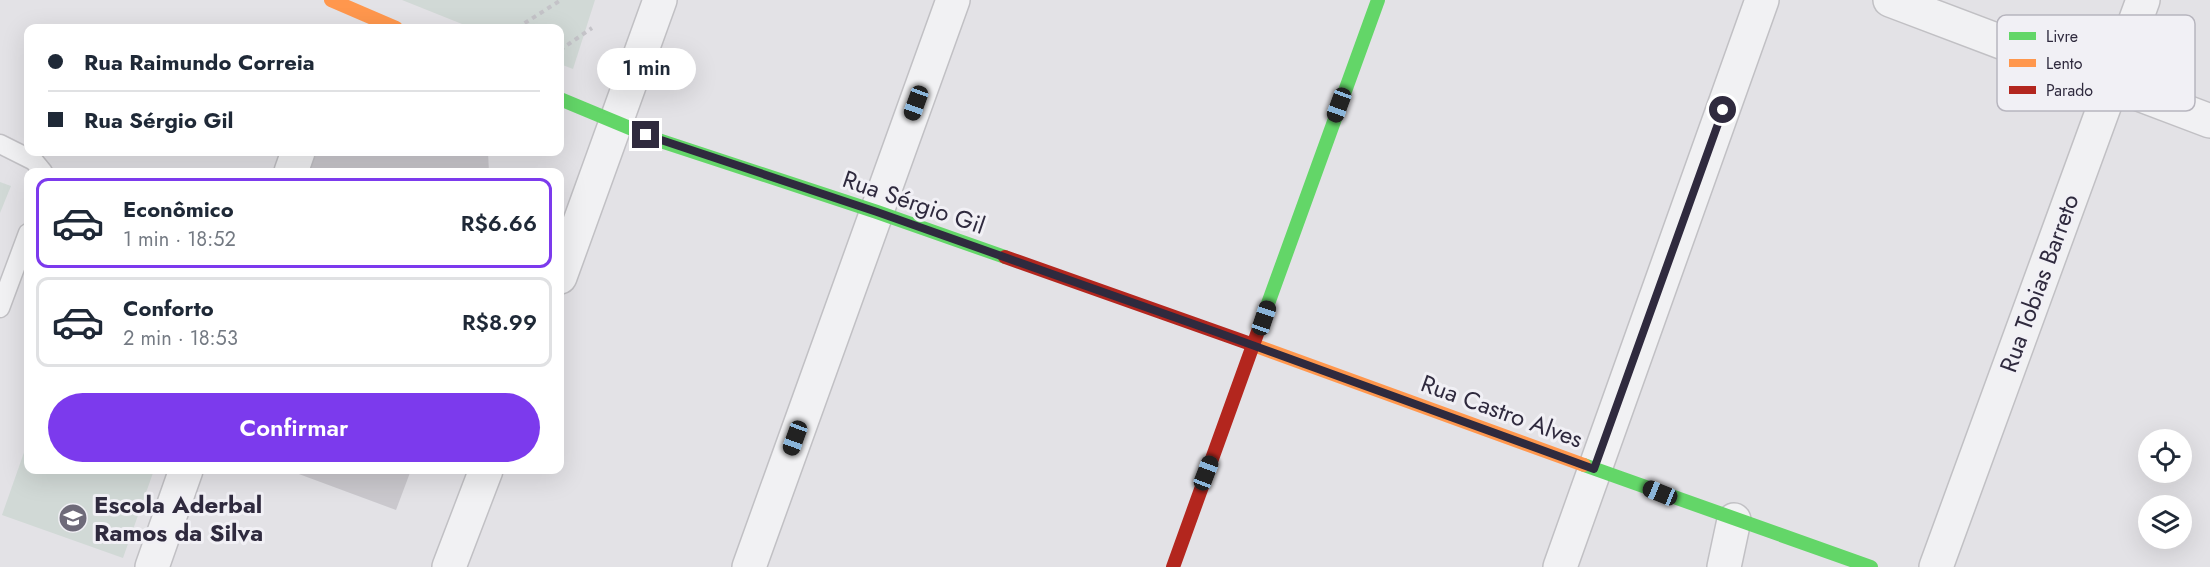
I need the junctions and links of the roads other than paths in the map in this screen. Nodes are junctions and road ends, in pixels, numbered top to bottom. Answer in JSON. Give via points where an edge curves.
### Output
{"nodes":[{"id":1,"x":660,"y":0,"type":"edge"},
{"id":2,"x":953,"y":0,"type":"edge"},
{"id":3,"x":1378,"y":0,"type":"edge"},
{"id":4,"x":1762,"y":0,"type":"edge"},
{"id":5,"x":1890,"y":0,"type":"edge"},
{"id":6,"x":2143,"y":0,"type":"edge"},
{"id":7,"x":341,"y":12,"type":"edge"},
{"id":8,"x":2137,"y":15,"type":"edge"},
{"id":9,"x":382,"y":24,"type":"edge"},
{"id":10,"x":1997,"y":40,"type":"edge"},
{"id":11,"x":564,"y":101,"type":"edge"},
{"id":12,"x":2102,"y":111,"type":"edge"},
{"id":13,"x":2184,"y":111,"type":"edge"},
{"id":14,"x":2210,"y":121,"type":"edge"},
{"id":15,"x":615,"y":123,"type":"junction"},
{"id":16,"x":0,"y":144,"type":"edge"},
{"id":17,"x":24,"y":156,"type":"edge"},
{"id":18,"x":24,"y":156,"type":"edge"},
{"id":19,"x":40,"y":168,"type":"edge"},
{"id":20,"x":877,"y":212,"type":"junction"},
{"id":21,"x":24,"y":244,"type":"edge"},
{"id":22,"x":564,"y":266,"type":"edge"},
{"id":23,"x":0,"y":308,"type":"edge"},
{"id":24,"x":1254,"y":345,"type":"junction"},
{"id":25,"x":1594,"y":469,"type":"junction"},
{"id":26,"x":185,"y":474,"type":"edge"},
{"id":27,"x":484,"y":474,"type":"edge"},
{"id":28,"x":1734,"y":520,"type":"junction"},
{"id":29,"x":152,"y":567,"type":"edge"},
{"id":30,"x":449,"y":567,"type":"edge"},
{"id":31,"x":749,"y":567,"type":"edge"},
{"id":32,"x":1173,"y":567,"type":"edge"},
{"id":33,"x":1560,"y":567,"type":"edge"},
{"id":34,"x":1724,"y":567,"type":"edge"},
{"id":35,"x":1871,"y":567,"type":"edge"},
{"id":36,"x":1935,"y":567,"type":"edge"}],
"edges":[{"from":1,"to":15,"type":"street"},
{"from":2,"to":20,"type":"street"},
{"from":3,"to":24,"type":"main road"},
{"from":4,"to":25,"type":"street"},
{"from":5,"to":10,"type":"street"},
{"from":6,"to":8,"type":"street","name":"Rua Tobias Barreto"},
{"from":7,"to":9,"type":"main road"},
{"from":11,"to":15,"type":"main road","name":"Rua Sérgio Gil"},
{"from":12,"to":36,"type":"street","name":"Rua Tobias Barreto"},
{"from":13,"to":14,"type":"street"},
{"from":15,"to":20,"type":"main road","name":"Rua Sérgio Gil"},
{"from":15,"to":22,"type":"street"},
{"from":16,"to":17,"type":"lane"},
{"from":18,"to":19,"type":"lane"},
{"from":20,"to":24,"type":"main road","name":"Rua Sérgio Gil"},
{"from":20,"to":31,"type":"street"},
{"from":21,"to":23,"type":"lane"},
{"from":24,"to":25,"type":"main road","name":"Rua Castro Alves"},
{"from":24,"to":32,"type":"main road"},
{"from":25,"to":28,"type":"main road","name":"Rua Castro Alves"},
{"from":25,"to":33,"type":"street"},
{"from":26,"to":29,"type":"street"},
{"from":27,"to":30,"type":"street"},
{"from":28,"to":34,"type":"street"},
{"from":28,"to":35,"type":"main road","name":"Rua Castro Alves"}]}
